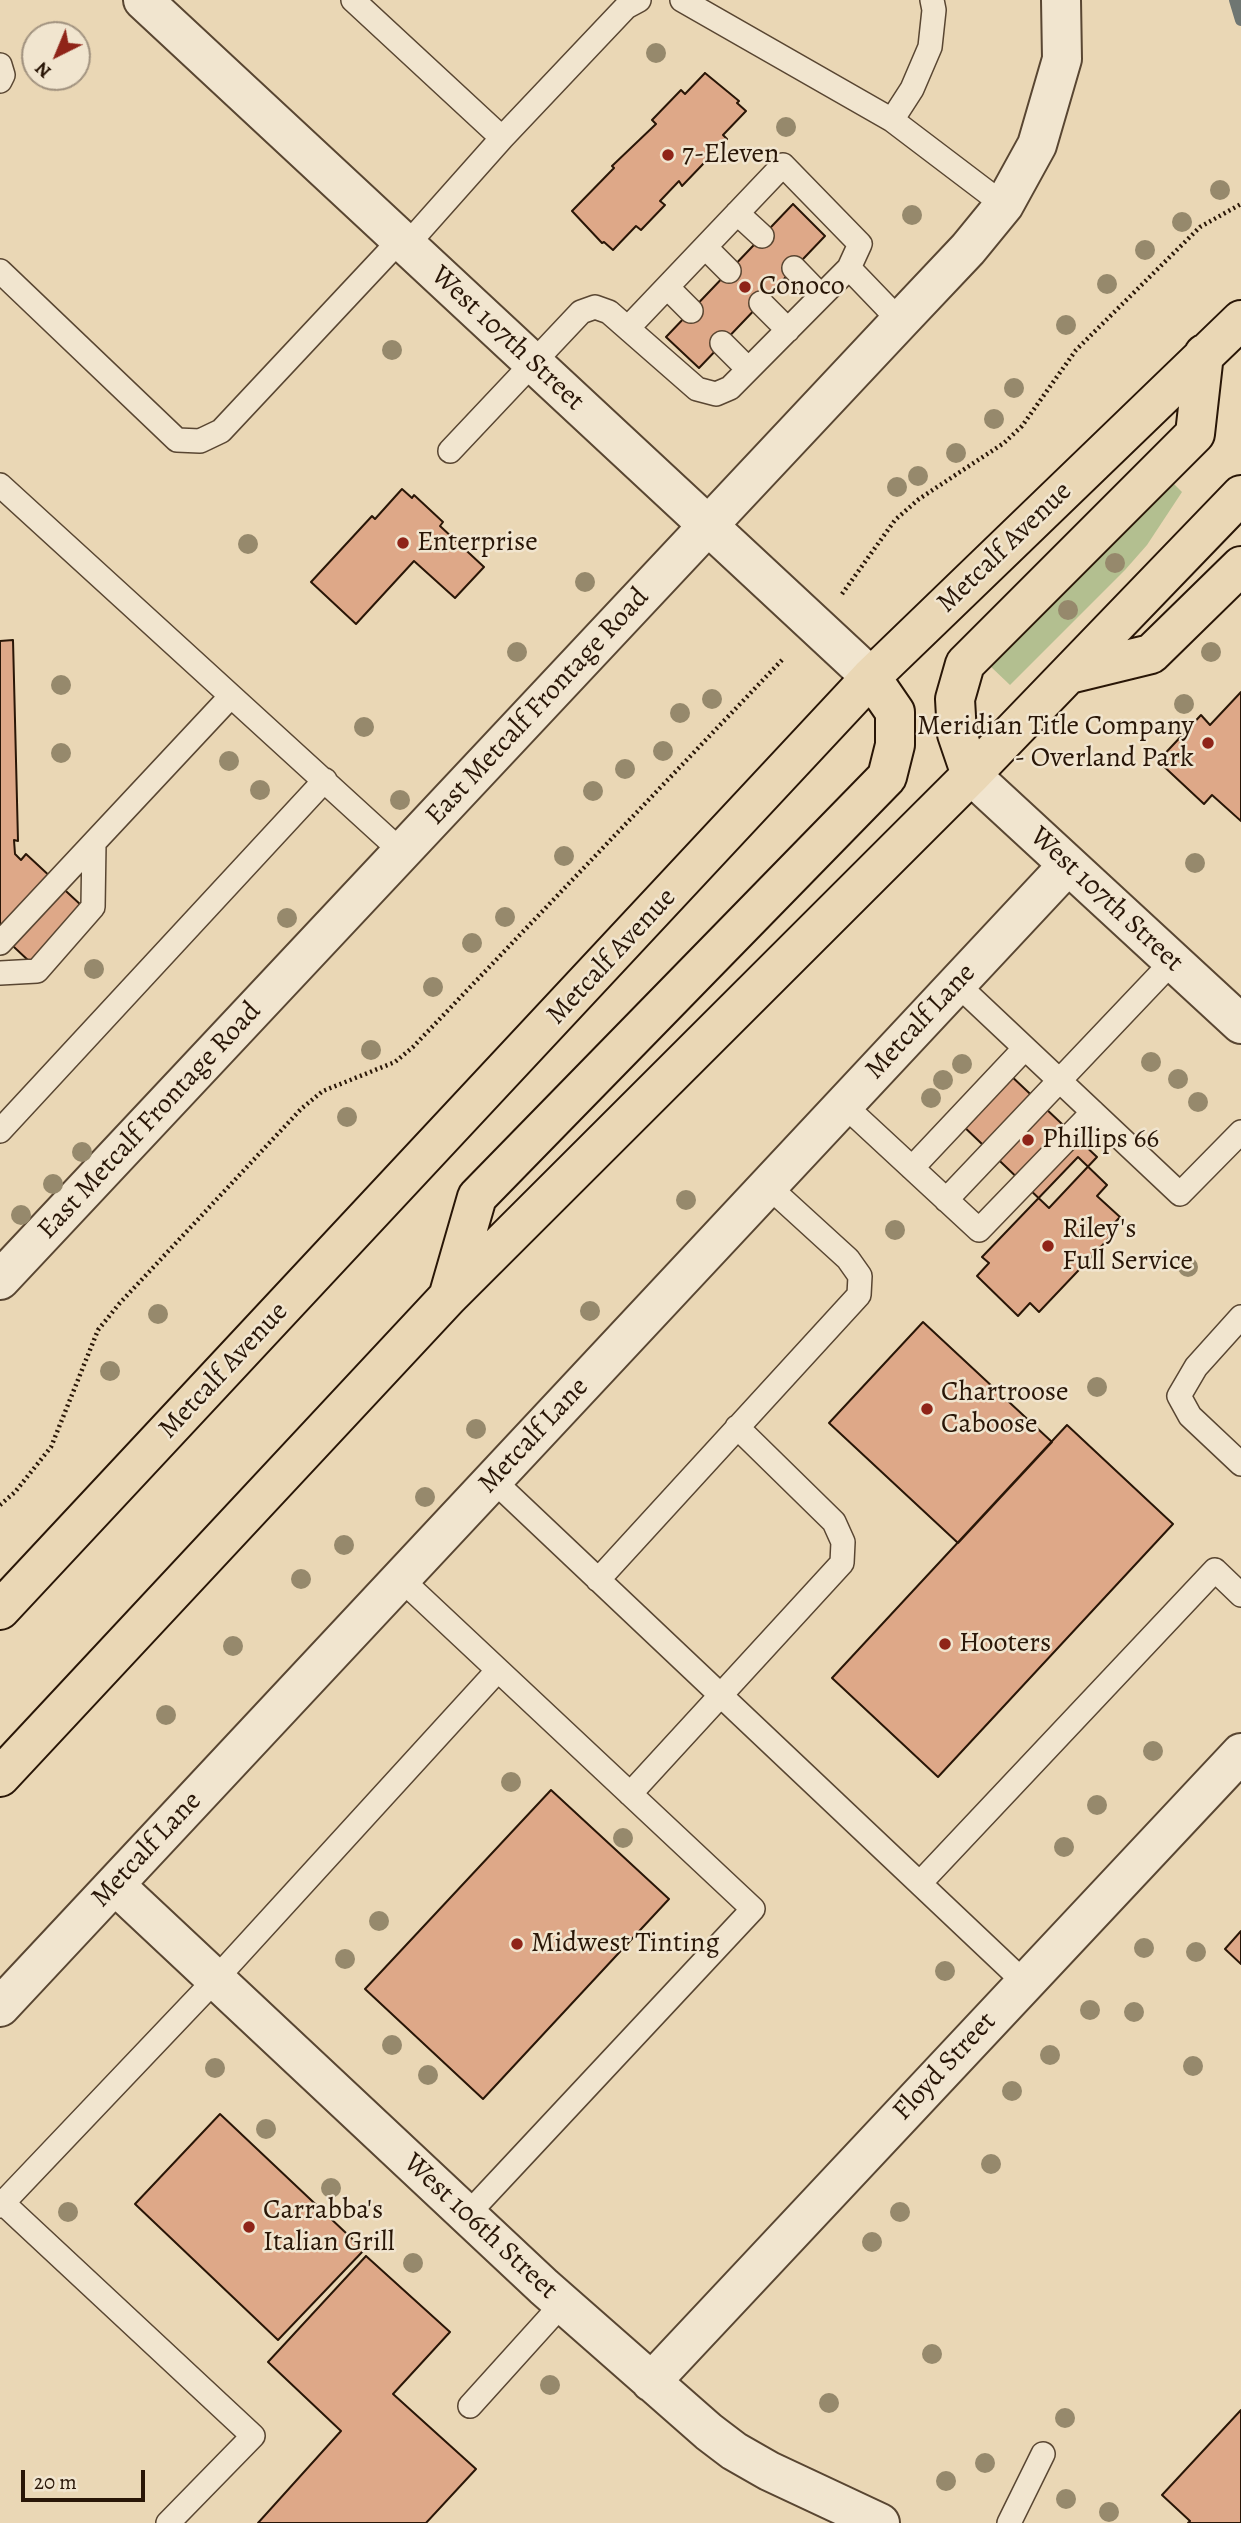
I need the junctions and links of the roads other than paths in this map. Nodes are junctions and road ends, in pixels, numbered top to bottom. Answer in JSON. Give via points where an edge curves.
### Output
{"nodes":[{"id":1,"x":143,"y":0,"type":"edge"},
{"id":2,"x":353,"y":0,"type":"edge"},
{"id":3,"x":639,"y":0,"type":"edge"},
{"id":4,"x":682,"y":0,"type":"edge"},
{"id":5,"x":932,"y":0,"type":"edge"},
{"id":6,"x":1061,"y":0,"type":"edge"},
{"id":7,"x":0,"y":65,"type":"edge"},
{"id":8,"x":0,"y":81,"type":"edge"},
{"id":9,"x":891,"y":120,"type":"junction"},
{"id":10,"x":502,"y":138,"type":"junction"},
{"id":11,"x":1004,"y":205,"type":"junction"},
{"id":12,"x":737,"y":213,"type":"junction"},
{"id":13,"x":762,"y":236,"type":"dead end"},
{"id":14,"x":403,"y":243,"type":"junction"},
{"id":15,"x":705,"y":247,"type":"junction"},
{"id":16,"x":794,"y":268,"type":"dead end"},
{"id":17,"x":849,"y":268,"type":"junction"},
{"id":18,"x":0,"y":271,"type":"edge"},
{"id":19,"x":729,"y":271,"type":"dead end"},
{"id":20,"x":667,"y":287,"type":"junction"},
{"id":21,"x":821,"y":296,"type":"junction"},
{"id":22,"x":761,"y":303,"type":"dead end"},
{"id":23,"x":691,"y":311,"type":"dead end"},
{"id":24,"x":1241,"y":320,"type":"edge"},
{"id":25,"x":900,"y":321,"type":"junction"},
{"id":26,"x":628,"y":328,"type":"junction"},
{"id":27,"x":788,"y":330,"type":"junction"},
{"id":28,"x":722,"y":343,"type":"dead end"},
{"id":29,"x":1204,"y":354,"type":"junction"},
{"id":30,"x":533,"y":362,"type":"junction"},
{"id":31,"x":748,"y":369,"type":"junction"},
{"id":32,"x":450,"y":451,"type":"dead end"},
{"id":33,"x":0,"y":485,"type":"edge"},
{"id":34,"x":1241,"y":495,"type":"edge"},
{"id":35,"x":708,"y":526,"type":"junction"},
{"id":36,"x":1241,"y":566,"type":"edge"},
{"id":37,"x":1069,"y":674,"type":"junction"},
{"id":38,"x":871,"y":677,"type":"junction"},
{"id":39,"x":231,"y":696,"type":"junction"},
{"id":40,"x":971,"y":775,"type":"junction"},
{"id":41,"x":325,"y":780,"type":"junction"},
{"id":42,"x":94,"y":843,"type":"junction"},
{"id":43,"x":402,"y":852,"type":"junction"},
{"id":44,"x":1068,"y":864,"type":"junction"},
{"id":45,"x":0,"y":943,"type":"edge"},
{"id":46,"x":1173,"y":961,"type":"junction"},
{"id":47,"x":0,"y":974,"type":"edge"},
{"id":48,"x":957,"y":984,"type":"junction"},
{"id":49,"x":1241,"y":1024,"type":"edge"},
{"id":50,"x":1025,"y":1048,"type":"junction"},
{"id":51,"x":1059,"y":1080,"type":"junction"},
{"id":52,"x":844,"y":1105,"type":"junction"},
{"id":53,"x":1093,"y":1112,"type":"junction"},
{"id":54,"x":0,"y":1131,"type":"edge"},
{"id":55,"x":1241,"y":1132,"type":"edge"},
{"id":56,"x":912,"y":1168,"type":"junction"},
{"id":57,"x":768,"y":1186,"type":"junction"},
{"id":58,"x":946,"y":1200,"type":"junction"},
{"id":59,"x":1,"y":1277,"type":"edge"},
{"id":60,"x":448,"y":1297,"type":"junction"},
{"id":61,"x":1241,"y":1317,"type":"edge"},
{"id":62,"x":737,"y":1427,"type":"junction"},
{"id":63,"x":1241,"y":1464,"type":"edge"},
{"id":64,"x":493,"y":1480,"type":"junction"},
{"id":65,"x":401,"y":1579,"type":"junction"},
{"id":66,"x":598,"y":1580,"type":"junction"},
{"id":67,"x":1241,"y":1595,"type":"edge"},
{"id":68,"x":0,"y":1610,"type":"edge"},
{"id":69,"x":498,"y":1670,"type":"junction"},
{"id":70,"x":721,"y":1695,"type":"junction"},
{"id":71,"x":1241,"y":1753,"type":"edge"},
{"id":72,"x":0,"y":1777,"type":"edge"},
{"id":73,"x":630,"y":1794,"type":"junction"},
{"id":74,"x":921,"y":1882,"type":"junction"},
{"id":75,"x":115,"y":1885,"type":"junction"},
{"id":76,"x":215,"y":1980,"type":"junction"},
{"id":77,"x":1024,"y":1982,"type":"junction"},
{"id":78,"x":0,"y":2007,"type":"edge"},
{"id":79,"x":1,"y":2204,"type":"edge"},
{"id":80,"x":467,"y":2215,"type":"junction"},
{"id":81,"x":563,"y":2303,"type":"junction"},
{"id":82,"x":651,"y":2382,"type":"junction"},
{"id":83,"x":470,"y":2406,"type":"dead end"},
{"id":84,"x":1042,"y":2454,"type":"dead end"},
{"id":85,"x":168,"y":2523,"type":"edge"},
{"id":86,"x":880,"y":2523,"type":"edge"},
{"id":87,"x":1009,"y":2523,"type":"edge"}],
"edges":[{"from":1,"to":14,"type":"street","name":"West 107th Street"},
{"from":2,"to":10,"type":"lane"},
{"from":3,"to":10,"type":"lane","via":[[626,6]]},
{"from":4,"to":9,"type":"lane"},
{"from":5,"to":9,"type":"lane","via":[[930,47],[912,89]]},
{"from":6,"to":11,"type":"street","name":"East Metcalf Frontage Road","via":[[1062,59],[1037,145]]},
{"from":7,"to":8,"type":"lane"},
{"from":9,"to":11,"type":"lane"},
{"from":10,"to":14,"type":"lane"},
{"from":11,"to":25,"type":"street","name":"East Metcalf Frontage Road"},
{"from":12,"to":13,"type":"lane"},
{"from":12,"to":15,"type":"lane"},
{"from":12,"to":17,"type":"lane","via":[[783,165],[860,244]]},
{"from":14,"to":18,"type":"lane","via":[[222,431],[200,442],[177,440]]},
{"from":14,"to":30,"type":"street","name":"West 107th Street"},
{"from":15,"to":19,"type":"lane"},
{"from":15,"to":20,"type":"lane"},
{"from":16,"to":21,"type":"lane"},
{"from":17,"to":21,"type":"lane"},
{"from":17,"to":25,"type":"lane"},
{"from":20,"to":23,"type":"lane"},
{"from":20,"to":26,"type":"lane"},
{"from":21,"to":27,"type":"lane"},
{"from":22,"to":27,"type":"lane"},
{"from":24,"to":29,"type":"main road","name":"Metcalf Avenue"},
{"from":25,"to":35,"type":"street","name":"East Metcalf Frontage Road"},
{"from":26,"to":30,"type":"lane","via":[[595,307],[581,312]]},
{"from":26,"to":31,"type":"lane","via":[[697,389],[716,394],[730,388]]},
{"from":27,"to":31,"type":"lane"},
{"from":28,"to":31,"type":"lane"},
{"from":29,"to":38,"type":"main road","name":"Metcalf Avenue"},
{"from":29,"to":40,"type":"main road","via":[[1195,433],[965,664],[956,699],[957,734]]},
{"from":30,"to":32,"type":"lane"},
{"from":30,"to":35,"type":"street","name":"West 107th Street"},
{"from":33,"to":39,"type":"lane"},
{"from":34,"to":37,"type":"main road"},
{"from":35,"to":38,"type":"street","name":"West 107th Street"},
{"from":35,"to":43,"type":"street","name":"East Metcalf Frontage Road"},
{"from":36,"to":37,"type":"main road","via":[[1151,654]]},
{"from":37,"to":40,"type":"main road"},
{"from":38,"to":60,"type":"main road","via":[[895,712],[887,777],[477,1197]]},
{"from":38,"to":68,"type":"main road","name":"Metcalf Avenue"},
{"from":39,"to":41,"type":"lane"},
{"from":39,"to":42,"type":"lane"},
{"from":40,"to":44,"type":"street","name":"West 107th Street"},
{"from":40,"to":60,"type":"main road"},
{"from":41,"to":43,"type":"lane"},
{"from":41,"to":54,"type":"lane"},
{"from":42,"to":45,"type":"lane"},
{"from":42,"to":47,"type":"lane","via":[[93,907],[37,971]]},
{"from":43,"to":59,"type":"street","name":"East Metcalf Frontage Road"},
{"from":44,"to":46,"type":"street","name":"West 107th Street"},
{"from":44,"to":48,"type":"street","name":"Metcalf Lane"},
{"from":46,"to":49,"type":"street","name":"West 107th Street"},
{"from":46,"to":51,"type":"lane"},
{"from":48,"to":50,"type":"lane"},
{"from":48,"to":52,"type":"street","name":"Metcalf Lane"},
{"from":50,"to":51,"type":"lane"},
{"from":50,"to":56,"type":"lane"},
{"from":51,"to":53,"type":"lane"},
{"from":51,"to":58,"type":"lane"},
{"from":52,"to":56,"type":"lane"},
{"from":52,"to":57,"type":"street","name":"Metcalf Lane"},
{"from":53,"to":55,"type":"lane","via":[[1180,1194]]},
{"from":53,"to":58,"type":"lane","via":[[979,1230]]},
{"from":56,"to":58,"type":"lane"},
{"from":57,"to":62,"type":"lane","via":[[848,1259],[860,1276],[859,1295]]},
{"from":57,"to":64,"type":"street","name":"Metcalf Lane"},
{"from":60,"to":72,"type":"main road"},
{"from":61,"to":63,"type":"lane","via":[[1196,1367],[1179,1396],[1191,1416]]},
{"from":62,"to":66,"type":"lane"},
{"from":62,"to":70,"type":"lane","via":[[834,1522],[843,1542],[842,1563]]},
{"from":64,"to":65,"type":"street","name":"Metcalf Lane"},
{"from":64,"to":66,"type":"lane"},
{"from":65,"to":69,"type":"lane"},
{"from":65,"to":75,"type":"street","name":"Metcalf Lane"},
{"from":66,"to":70,"type":"lane"},
{"from":67,"to":74,"type":"lane","via":[[1215,1570]]},
{"from":69,"to":73,"type":"lane"},
{"from":69,"to":76,"type":"lane"},
{"from":70,"to":73,"type":"lane"},
{"from":70,"to":74,"type":"lane"},
{"from":71,"to":77,"type":"street","name":"Floyd Street"},
{"from":73,"to":80,"type":"lane","via":[[753,1909]]},
{"from":74,"to":77,"type":"lane"},
{"from":75,"to":76,"type":"street","name":"West 106th Street"},
{"from":75,"to":78,"type":"street","name":"Metcalf Lane"},
{"from":76,"to":79,"type":"lane"},
{"from":76,"to":80,"type":"street","name":"West 106th Street"},
{"from":77,"to":82,"type":"street","name":"Floyd Street"},
{"from":79,"to":85,"type":"lane","via":[[253,2436]]},
{"from":80,"to":81,"type":"street","name":"West 106th Street"},
{"from":81,"to":82,"type":"street","name":"West 106th Street"},
{"from":81,"to":83,"type":"lane"},
{"from":82,"to":86,"type":"street","name":"West 106th Street","via":[[734,2451]]},
{"from":84,"to":87,"type":"lane"}]}
